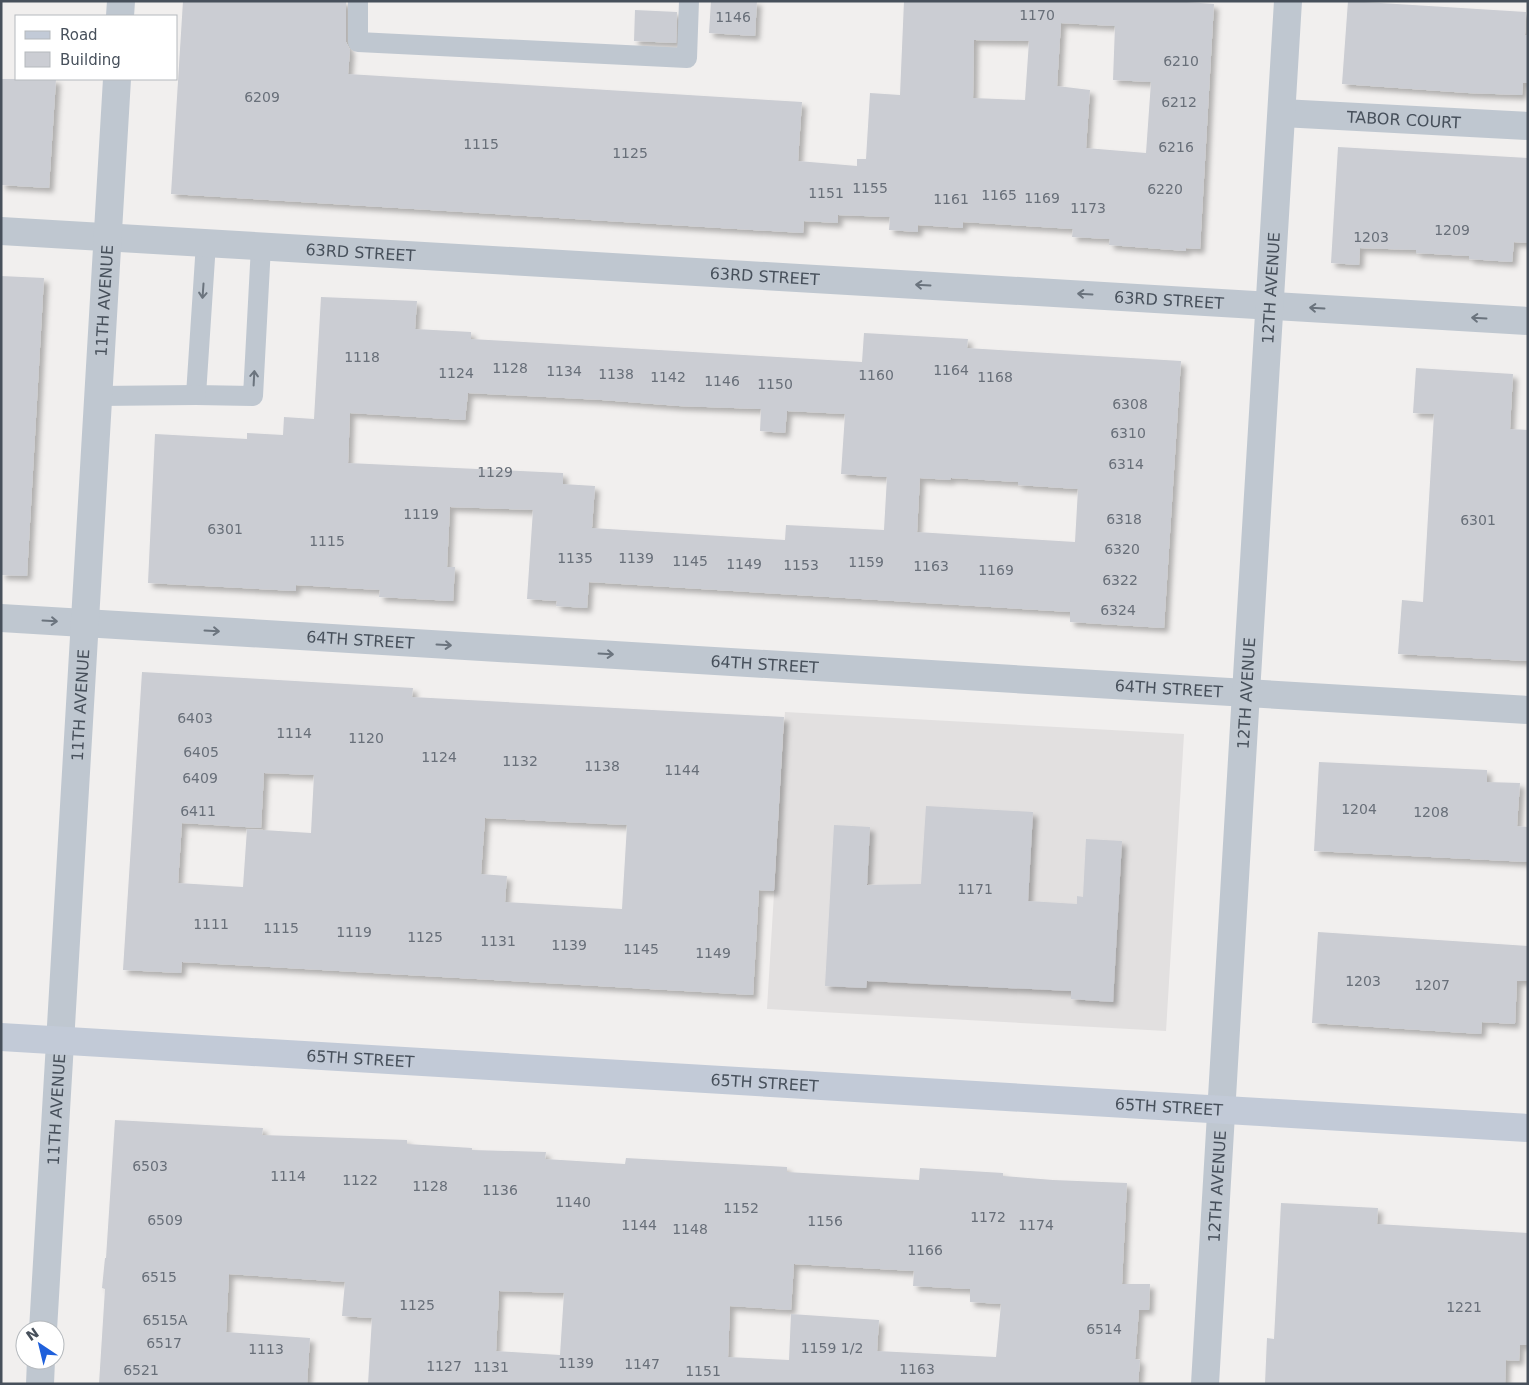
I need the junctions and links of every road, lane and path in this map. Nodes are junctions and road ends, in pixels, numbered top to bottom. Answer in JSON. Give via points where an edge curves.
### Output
{"nodes":[{"id":1,"x":121,"y":1,"type":"edge"},
{"id":2,"x":358,"y":1,"type":"edge"},
{"id":3,"x":689,"y":1,"type":"edge"},
{"id":4,"x":1288,"y":1,"type":"edge"},
{"id":5,"x":120,"y":15,"type":"edge"},
{"id":6,"x":117,"y":80,"type":"edge"},
{"id":7,"x":1282,"y":113,"type":"junction"},
{"id":8,"x":1528,"y":126,"type":"edge"},
{"id":9,"x":1,"y":231,"type":"edge"},
{"id":10,"x":108,"y":237,"type":"junction"},
{"id":11,"x":206,"y":243,"type":"junction"},
{"id":12,"x":261,"y":246,"type":"junction"},
{"id":13,"x":1269,"y":305,"type":"junction"},
{"id":14,"x":1528,"y":321,"type":"edge"},
{"id":15,"x":196,"y":395,"type":"junction"},
{"id":16,"x":98,"y":396,"type":"junction"},
{"id":17,"x":1,"y":618,"type":"edge"},
{"id":18,"x":85,"y":623,"type":"junction"},
{"id":19,"x":1246,"y":693,"type":"junction"},
{"id":20,"x":1528,"y":710,"type":"edge"},
{"id":21,"x":1,"y":1037,"type":"edge"},
{"id":22,"x":60,"y":1040,"type":"junction"},
{"id":23,"x":1222,"y":1110,"type":"junction"},
{"id":24,"x":1528,"y":1128,"type":"edge"},
{"id":25,"x":44,"y":1320,"type":"edge"},
{"id":26,"x":41,"y":1370,"type":"edge"},
{"id":27,"x":40,"y":1384,"type":"edge"},
{"id":28,"x":1205,"y":1384,"type":"edge"}],
"edges":[{"from":1,"to":5,"type":"street"},
{"from":2,"to":3,"type":"lane","via":[[358,42],[687,58]]},
{"from":4,"to":7,"type":"street","name":"12TH AVENUE"},
{"from":6,"to":10,"type":"street","name":"11TH AVENUE"},
{"from":7,"to":8,"type":"street","name":"TABOR COURT"},
{"from":7,"to":13,"type":"street","name":"12TH AVENUE"},
{"from":9,"to":10,"type":"street","name":"63RD STREET"},
{"from":10,"to":11,"type":"street","name":"63RD STREET"},
{"from":10,"to":16,"type":"street","name":"11TH AVENUE"},
{"from":11,"to":12,"type":"street","name":"63RD STREET"},
{"from":11,"to":15,"type":"lane","one_way":true},
{"from":13,"to":12,"type":"street","name":"63RD STREET","one_way":true},
{"from":15,"to":12,"type":"lane","one_way":true,"via":[[253,396]]},
{"from":14,"to":13,"type":"street","name":"63RD STREET","one_way":true},
{"from":13,"to":19,"type":"street","name":"12TH AVENUE"},
{"from":15,"to":16,"type":"lane"},
{"from":16,"to":18,"type":"street","name":"11TH AVENUE"},
{"from":17,"to":18,"type":"street","name":"64TH STREET","one_way":true},
{"from":18,"to":19,"type":"street","name":"64TH STREET","one_way":true},
{"from":18,"to":22,"type":"street","name":"11TH AVENUE"},
{"from":19,"to":20,"type":"street","name":"64TH STREET"},
{"from":19,"to":23,"type":"street","name":"12TH AVENUE"},
{"from":21,"to":22,"type":"main road","name":"65TH STREET"},
{"from":22,"to":23,"type":"main road","name":"65TH STREET"},
{"from":22,"to":25,"type":"street","name":"11TH AVENUE"},
{"from":23,"to":24,"type":"main road","name":"65TH STREET"},
{"from":23,"to":28,"type":"street","name":"12TH AVENUE"},
{"from":26,"to":27,"type":"street"}]}
